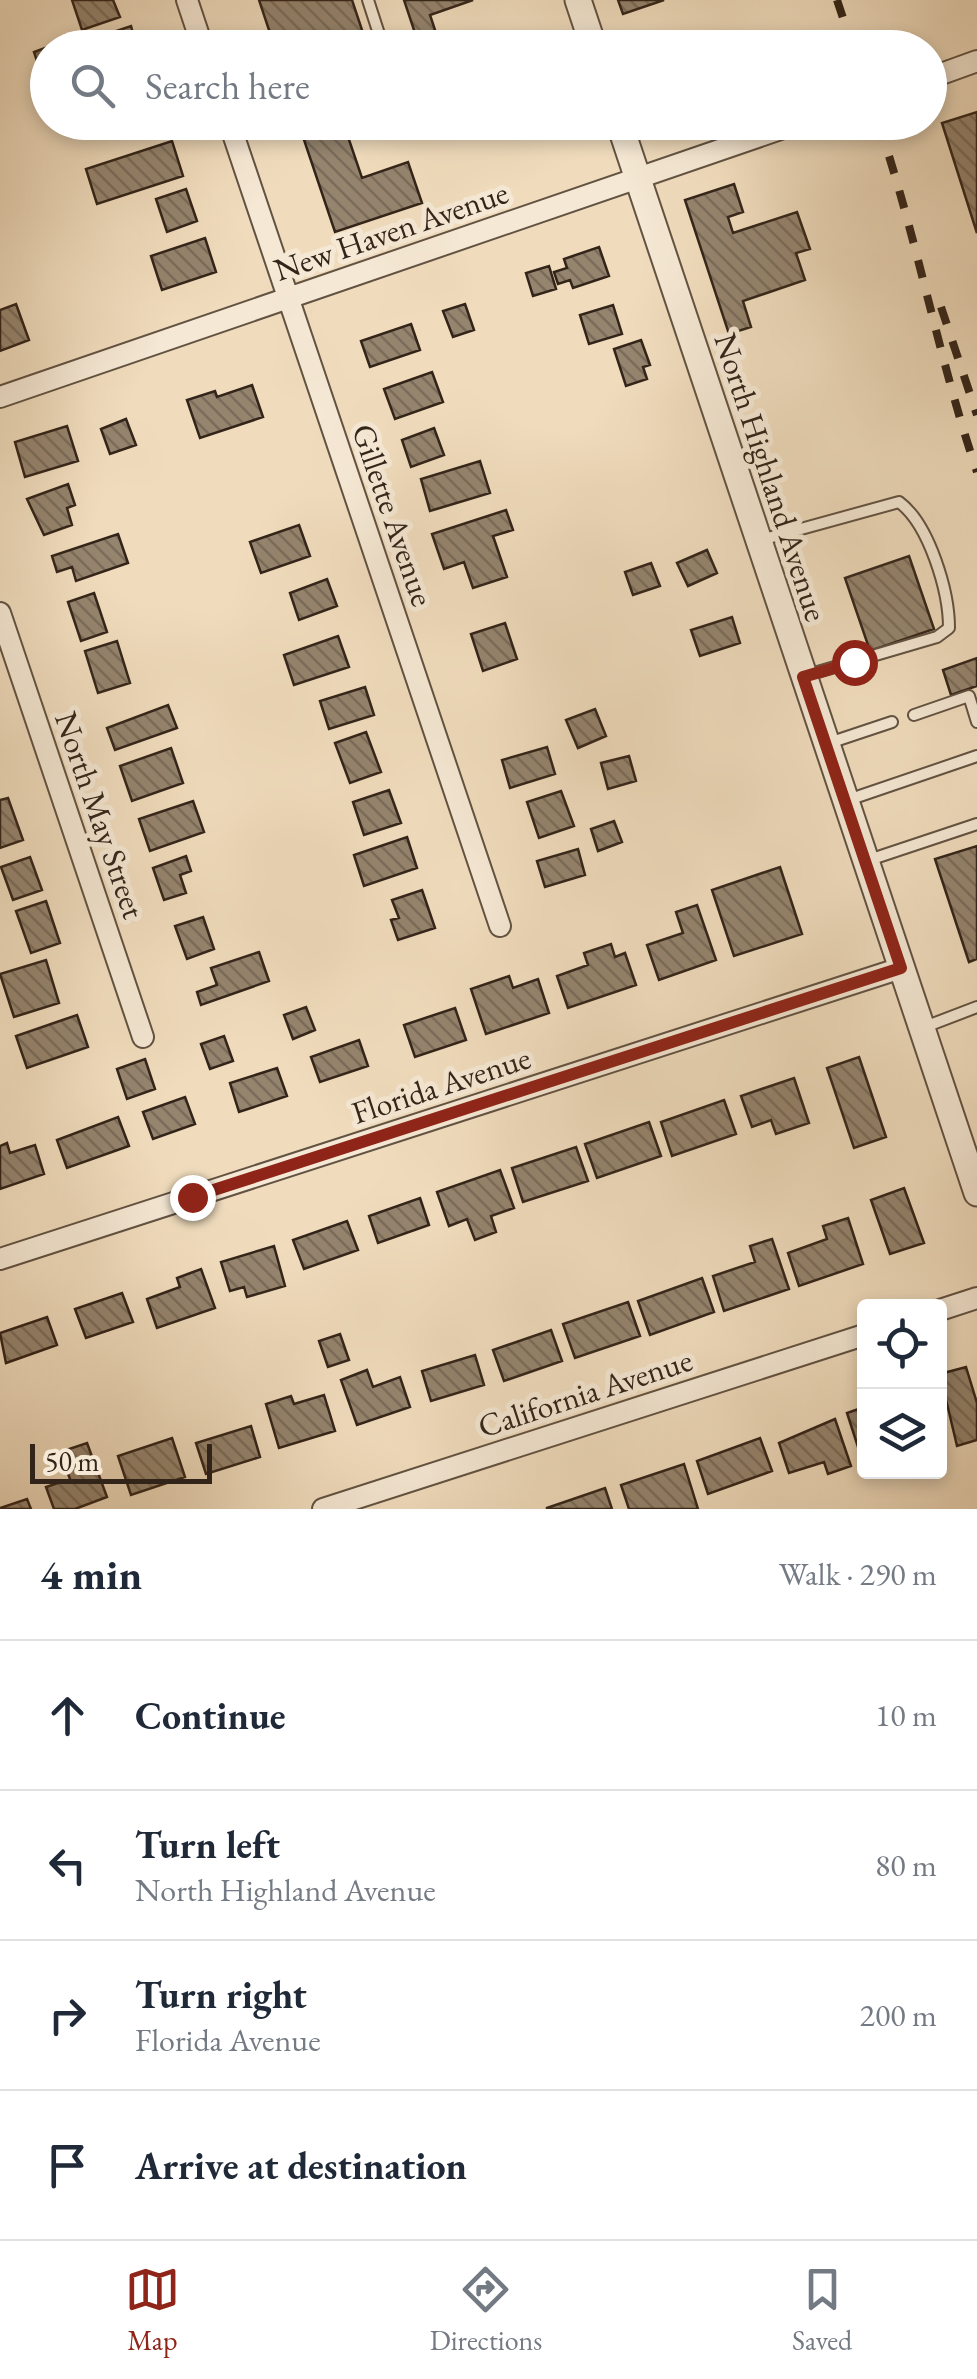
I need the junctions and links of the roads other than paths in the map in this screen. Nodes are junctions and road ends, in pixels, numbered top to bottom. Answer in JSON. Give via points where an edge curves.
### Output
{"nodes":[{"id":1,"x":187,"y":0,"type":"edge"},
{"id":2,"x":368,"y":0,"type":"edge"},
{"id":3,"x":578,"y":0,"type":"edge"},
{"id":4,"x":197,"y":30,"type":"edge"},
{"id":5,"x":378,"y":30,"type":"edge"},
{"id":6,"x":588,"y":30,"type":"edge"},
{"id":7,"x":977,"y":62,"type":"edge"},
{"id":8,"x":947,"y":72,"type":"edge"},
{"id":9,"x":234,"y":140,"type":"edge"},
{"id":10,"x":625,"y":140,"type":"edge"},
{"id":11,"x":750,"y":140,"type":"edge"},
{"id":12,"x":638,"y":179,"type":"junction"},
{"id":13,"x":288,"y":298,"type":"junction"},
{"id":14,"x":0,"y":397,"type":"edge"},
{"id":15,"x":758,"y":542,"type":"junction"},
{"id":16,"x":0,"y":612,"type":"edge"},
{"id":17,"x":803,"y":677,"type":"junction"},
{"id":18,"x":914,"y":715,"type":"dead end"},
{"id":19,"x":892,"y":722,"type":"dead end"},
{"id":20,"x":977,"y":722,"type":"edge"},
{"id":21,"x":825,"y":744,"type":"junction"},
{"id":22,"x":977,"y":756,"type":"edge"},
{"id":23,"x":844,"y":801,"type":"junction"},
{"id":24,"x":977,"y":824,"type":"edge"},
{"id":25,"x":864,"y":862,"type":"junction"},
{"id":26,"x":500,"y":926,"type":"dead end"},
{"id":27,"x":901,"y":968,"type":"junction"},
{"id":28,"x":977,"y":1007,"type":"edge"},
{"id":29,"x":921,"y":1028,"type":"junction"},
{"id":30,"x":143,"y":1037,"type":"dead end"},
{"id":31,"x":977,"y":1193,"type":"edge"},
{"id":32,"x":0,"y":1259,"type":"edge"},
{"id":33,"x":977,"y":1298,"type":"edge"},
{"id":34,"x":947,"y":1308,"type":"edge"},
{"id":35,"x":857,"y":1336,"type":"edge"},
{"id":36,"x":324,"y":1509,"type":"edge"}],
"edges":[{"from":1,"to":4,"type":"street"},
{"from":2,"to":5,"type":"lane"},
{"from":3,"to":6,"type":"street"},
{"from":7,"to":8,"type":"street"},
{"from":9,"to":13,"type":"street","name":"Gillette Avenue"},
{"from":10,"to":12,"type":"street","name":"North Highland Avenue"},
{"from":11,"to":12,"type":"street","name":"New Haven Avenue"},
{"from":12,"to":13,"type":"street","name":"New Haven Avenue"},
{"from":12,"to":15,"type":"street","name":"North Highland Avenue"},
{"from":13,"to":14,"type":"street","name":"New Haven Avenue"},
{"from":13,"to":26,"type":"street","name":"Gillette Avenue"},
{"from":15,"to":17,"type":"street","name":"North Highland Avenue"},
{"from":15,"to":17,"type":"lane","via":[[899,502],[916,514],[949,609],[949,628],[937,637]]},
{"from":16,"to":30,"type":"street","name":"North May Street"},
{"from":17,"to":21,"type":"street","name":"North Highland Avenue"},
{"from":18,"to":20,"type":"lane","via":[[968,696]]},
{"from":19,"to":21,"type":"lane"},
{"from":21,"to":23,"type":"street","name":"North Highland Avenue"},
{"from":22,"to":23,"type":"lane"},
{"from":23,"to":25,"type":"street","name":"North Highland Avenue"},
{"from":24,"to":25,"type":"lane"},
{"from":25,"to":27,"type":"street","name":"North Highland Avenue"},
{"from":27,"to":29,"type":"street","name":"North Highland Avenue"},
{"from":27,"to":32,"type":"street","name":"Florida Avenue"},
{"from":28,"to":29,"type":"lane"},
{"from":29,"to":31,"type":"street","name":"North Highland Avenue"},
{"from":33,"to":34,"type":"street"},
{"from":35,"to":36,"type":"street","name":"California Avenue"}]}
